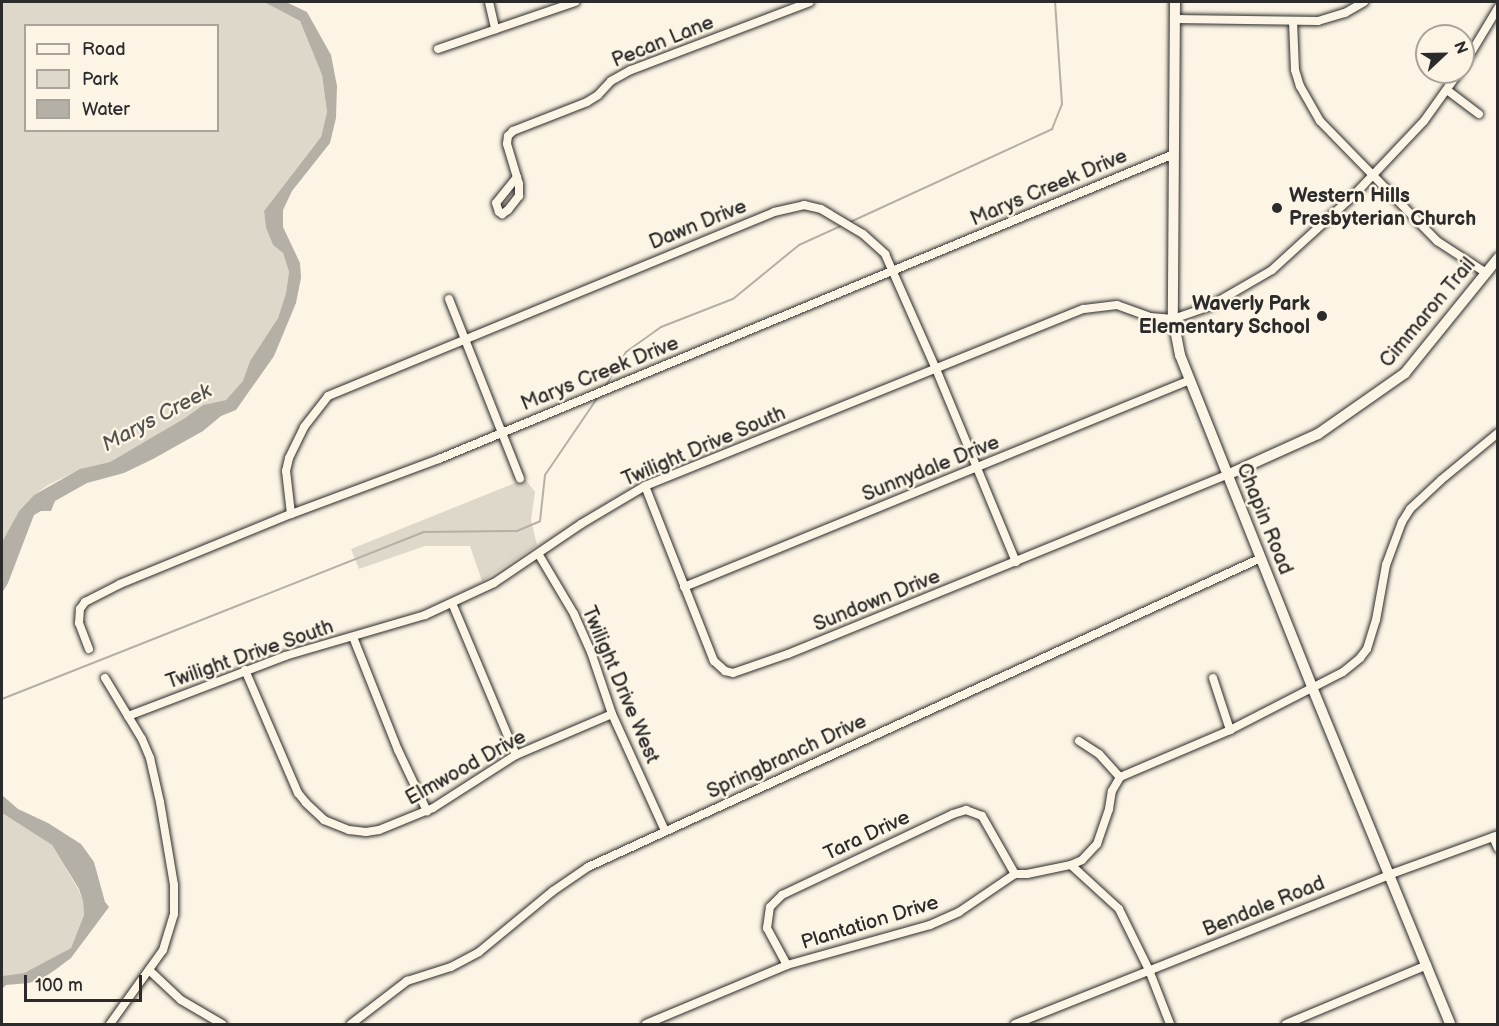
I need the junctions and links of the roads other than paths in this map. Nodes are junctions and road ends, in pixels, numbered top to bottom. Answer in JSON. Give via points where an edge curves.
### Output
{"nodes":[{"id":1,"x":489,"y":2,"type":"edge"},
{"id":2,"x":576,"y":2,"type":"edge"},
{"id":3,"x":810,"y":2,"type":"edge"},
{"id":4,"x":1175,"y":2,"type":"edge"},
{"id":5,"x":1364,"y":2,"type":"edge"},
{"id":6,"x":1497,"y":8,"type":"edge"},
{"id":7,"x":1175,"y":19,"type":"junction"},
{"id":8,"x":1293,"y":21,"type":"junction"},
{"id":9,"x":495,"y":29,"type":"junction"},
{"id":10,"x":1475,"y":46,"type":"edge"},
{"id":11,"x":438,"y":49,"type":"dead end"},
{"id":12,"x":1451,"y":84,"type":"edge"},
{"id":13,"x":1447,"y":90,"type":"junction"},
{"id":14,"x":1479,"y":114,"type":"dead end"},
{"id":15,"x":1174,"y":154,"type":"junction"},
{"id":16,"x":1372,"y":176,"type":"junction"},
{"id":17,"x":517,"y":177,"type":"dead end"},
{"id":18,"x":1497,"y":258,"type":"edge"},
{"id":19,"x":893,"y":270,"type":"junction"},
{"id":20,"x":1486,"y":273,"type":"junction"},
{"id":21,"x":1497,"y":279,"type":"edge"},
{"id":22,"x":449,"y":299,"type":"dead end"},
{"id":23,"x":1173,"y":319,"type":"junction"},
{"id":24,"x":465,"y":340,"type":"junction"},
{"id":25,"x":936,"y":369,"type":"junction"},
{"id":26,"x":1190,"y":381,"type":"junction"},
{"id":27,"x":501,"y":432,"type":"junction"},
{"id":28,"x":1497,"y":433,"type":"edge"},
{"id":29,"x":978,"y":468,"type":"junction"},
{"id":30,"x":1227,"y":475,"type":"junction"},
{"id":31,"x":520,"y":478,"type":"dead end"},
{"id":32,"x":645,"y":486,"type":"junction"},
{"id":33,"x":291,"y":514,"type":"junction"},
{"id":34,"x":539,"y":555,"type":"junction"},
{"id":35,"x":1261,"y":558,"type":"junction"},
{"id":36,"x":1016,"y":562,"type":"junction"},
{"id":37,"x":684,"y":586,"type":"junction"},
{"id":38,"x":452,"y":603,"type":"junction"},
{"id":39,"x":352,"y":637,"type":"junction"},
{"id":40,"x":89,"y":649,"type":"dead end"},
{"id":41,"x":245,"y":670,"type":"junction"},
{"id":42,"x":105,"y":678,"type":"dead end"},
{"id":43,"x":1213,"y":678,"type":"dead end"},
{"id":44,"x":1312,"y":687,"type":"junction"},
{"id":45,"x":612,"y":714,"type":"junction"},
{"id":46,"x":128,"y":716,"type":"junction"},
{"id":47,"x":1230,"y":730,"type":"junction"},
{"id":48,"x":1079,"y":741,"type":"dead end"},
{"id":49,"x":516,"y":755,"type":"junction"},
{"id":50,"x":1120,"y":777,"type":"junction"},
{"id":51,"x":427,"y":811,"type":"junction"},
{"id":52,"x":665,"y":831,"type":"junction"},
{"id":53,"x":1495,"y":836,"type":"edge"},
{"id":54,"x":1497,"y":848,"type":"edge"},
{"id":55,"x":1071,"y":865,"type":"junction"},
{"id":56,"x":1015,"y":874,"type":"junction"},
{"id":57,"x":1391,"y":874,"type":"junction"},
{"id":58,"x":787,"y":965,"type":"junction"},
{"id":59,"x":1426,"y":965,"type":"junction"},
{"id":60,"x":149,"y":970,"type":"junction"},
{"id":61,"x":1149,"y":970,"type":"junction"},
{"id":62,"x":110,"y":1024,"type":"edge"},
{"id":63,"x":222,"y":1024,"type":"edge"},
{"id":64,"x":351,"y":1024,"type":"edge"},
{"id":65,"x":646,"y":1024,"type":"edge"},
{"id":66,"x":1015,"y":1024,"type":"edge"},
{"id":67,"x":1170,"y":1024,"type":"edge"},
{"id":68,"x":1286,"y":1024,"type":"edge"},
{"id":69,"x":1450,"y":1024,"type":"edge"}],
"edges":[{"from":1,"to":9,"type":"street"},
{"from":2,"to":9,"type":"street"},
{"from":3,"to":17,"type":"street","name":"Pecan Lane","via":[[631,70],[587,102],[513,131],[507,144]]},
{"from":4,"to":7,"type":"street","name":"Chapin Road"},
{"from":5,"to":8,"type":"street","via":[[1329,19]]},
{"from":6,"to":10,"type":"street"},
{"from":7,"to":8,"type":"street"},
{"from":7,"to":15,"type":"street","name":"Chapin Road"},
{"from":8,"to":16,"type":"street","via":[[1295,70],[1309,105]]},
{"from":9,"to":11,"type":"street"},
{"from":12,"to":13,"type":"street"},
{"from":13,"to":14,"type":"street"},
{"from":13,"to":16,"type":"street","via":[[1424,121]]},
{"from":15,"to":19,"type":"street","name":"Marys Creek Drive"},
{"from":15,"to":23,"type":"street","name":"Chapin Road"},
{"from":16,"to":20,"type":"street","via":[[1437,242]]},
{"from":16,"to":23,"type":"street","via":[[1272,270],[1210,306]]},
{"from":18,"to":20,"type":"street","name":"Cimmaron Trail"},
{"from":19,"to":24,"type":"street","name":"Dawn Drive","via":[[879,246],[836,218],[804,205],[774,212]]},
{"from":19,"to":25,"type":"street","name":"Dawn Drive"},
{"from":19,"to":27,"type":"street","name":"Marys Creek Drive"},
{"from":20,"to":21,"type":"street"},
{"from":20,"to":30,"type":"street","name":"Cimmaron Trail","via":[[1405,373],[1318,434]]},
{"from":22,"to":24,"type":"street"},
{"from":23,"to":25,"type":"street","name":"Twilight Drive South","via":[[1150,317],[1117,305],[1084,309]]},
{"from":23,"to":26,"type":"street","name":"Chapin Road"},
{"from":24,"to":27,"type":"street"},
{"from":24,"to":33,"type":"street","name":"Dawn Drive","via":[[337,391],[317,407],[294,442],[289,458],[286,471]]},
{"from":25,"to":29,"type":"street","name":"Dawn Drive"},
{"from":25,"to":32,"type":"street","name":"Twilight Drive South"},
{"from":26,"to":29,"type":"street","name":"Sunnydale Drive"},
{"from":26,"to":30,"type":"street","name":"Chapin Road"},
{"from":27,"to":31,"type":"street"},
{"from":27,"to":33,"type":"street","name":"Marys Creek Drive"},
{"from":28,"to":44,"type":"street","via":[[1410,509],[1393,541],[1367,649],[1352,666]]},
{"from":29,"to":36,"type":"street","name":"Dawn Drive"},
{"from":29,"to":37,"type":"street","name":"Sunnydale Drive"},
{"from":30,"to":35,"type":"street","name":"Chapin Road"},
{"from":30,"to":36,"type":"street","name":"Sundown Drive"},
{"from":32,"to":34,"type":"street","name":"Twilight Drive South","via":[[581,524]]},
{"from":32,"to":37,"type":"street","name":"Sundown Drive"},
{"from":33,"to":40,"type":"street","name":"Marys Creek Drive","via":[[85,602],[79,623]]},
{"from":34,"to":38,"type":"street","name":"Twilight Drive South"},
{"from":34,"to":45,"type":"street","name":"Twilight Drive West","via":[[574,614]]},
{"from":35,"to":44,"type":"street","name":"Chapin Road"},
{"from":35,"to":52,"type":"street","name":"Springbranch Drive"},
{"from":36,"to":37,"type":"street","name":"Sundown Drive","via":[[740,673],[726,671],[714,661]]},
{"from":38,"to":39,"type":"street","name":"Twilight Drive South"},
{"from":38,"to":49,"type":"street"},
{"from":39,"to":41,"type":"street","name":"Twilight Drive South"},
{"from":39,"to":51,"type":"street"},
{"from":41,"to":46,"type":"street","name":"Twilight Drive South"},
{"from":41,"to":51,"type":"street","name":"Elmwood Drive","via":[[298,793],[316,814],[348,830],[366,832]]},
{"from":42,"to":46,"type":"street"},
{"from":43,"to":47,"type":"street"},
{"from":44,"to":47,"type":"street"},
{"from":44,"to":57,"type":"street","name":"Chapin Road"},
{"from":45,"to":49,"type":"street","name":"Elmwood Drive"},
{"from":45,"to":52,"type":"street","name":"Twilight Drive West"},
{"from":46,"to":60,"type":"street","via":[[142,739],[156,780],[174,885],[170,932]]},
{"from":47,"to":50,"type":"street"},
{"from":48,"to":50,"type":"street","via":[[1099,754]]},
{"from":49,"to":51,"type":"street","name":"Elmwood Drive"},
{"from":50,"to":55,"type":"street","name":"Plantation Drive","via":[[1112,791],[1097,844],[1082,860]]},
{"from":52,"to":64,"type":"street","name":"Springbranch Drive","via":[[588,867],[479,952],[451,967],[407,981]]},
{"from":53,"to":54,"type":"street"},
{"from":53,"to":57,"type":"street","name":"Bendale Road"},
{"from":55,"to":56,"type":"street","name":"Plantation Drive"},
{"from":55,"to":61,"type":"street","via":[[1119,909]]},
{"from":56,"to":58,"type":"street","name":"Plantation Drive","via":[[959,912],[930,925]]},
{"from":56,"to":58,"type":"street","name":"Tara Drive","via":[[982,816],[966,810],[953,814],[782,895],[770,907],[767,928]]},
{"from":57,"to":59,"type":"street","name":"Chapin Road"},
{"from":57,"to":61,"type":"street","name":"Bendale Road"},
{"from":58,"to":65,"type":"street","name":"Plantation Drive"},
{"from":59,"to":68,"type":"street"},
{"from":59,"to":69,"type":"street","name":"Chapin Road"},
{"from":60,"to":62,"type":"street"},
{"from":60,"to":63,"type":"street","via":[[181,1000]]},
{"from":61,"to":66,"type":"street","name":"Bendale Road"},
{"from":61,"to":67,"type":"street"}]}
